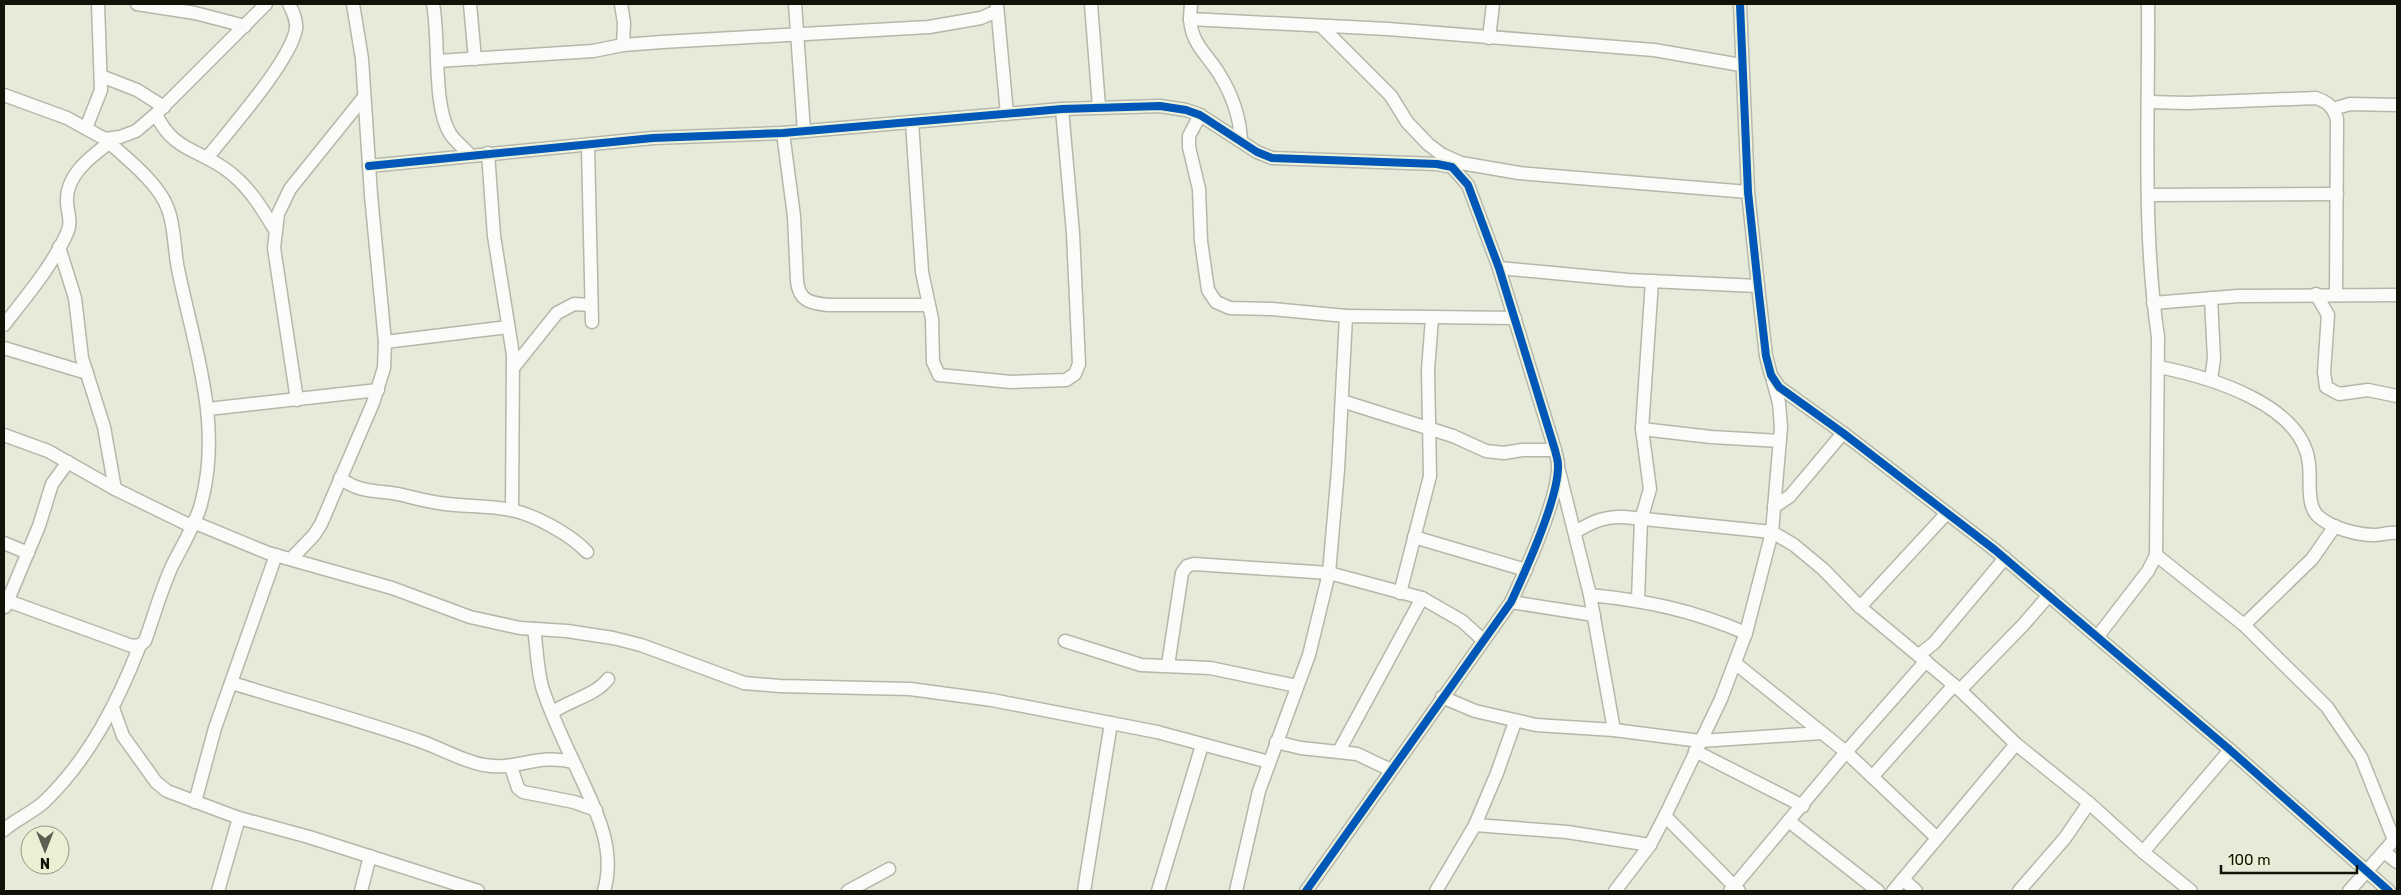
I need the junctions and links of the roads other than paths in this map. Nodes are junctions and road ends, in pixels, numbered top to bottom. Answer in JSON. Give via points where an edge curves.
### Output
{"nodes":[{"id":1,"x":98,"y":4,"type":"edge"},
{"id":2,"x":137,"y":4,"type":"edge"},
{"id":3,"x":289,"y":4,"type":"edge"},
{"id":4,"x":353,"y":4,"type":"edge"},
{"id":5,"x":433,"y":4,"type":"edge"},
{"id":6,"x":470,"y":4,"type":"edge"},
{"id":7,"x":621,"y":4,"type":"edge"},
{"id":8,"x":795,"y":4,"type":"edge"},
{"id":9,"x":1091,"y":4,"type":"edge"},
{"id":10,"x":1192,"y":4,"type":"edge"},
{"id":11,"x":1492,"y":4,"type":"edge"},
{"id":12,"x":1740,"y":4,"type":"edge"},
{"id":13,"x":2148,"y":4,"type":"edge"},
{"id":14,"x":260,"y":6,"type":"edge"},
{"id":15,"x":997,"y":7,"type":"edge"},
{"id":16,"x":1190,"y":19,"type":"junction"},
{"id":17,"x":245,"y":26,"type":"junction"},
{"id":18,"x":1321,"y":26,"type":"junction"},
{"id":19,"x":798,"y":35,"type":"junction"},
{"id":20,"x":1489,"y":38,"type":"junction"},
{"id":21,"x":622,"y":46,"type":"junction"},
{"id":22,"x":475,"y":59,"type":"junction"},
{"id":23,"x":438,"y":60,"type":"junction"},
{"id":24,"x":1741,"y":65,"type":"junction"},
{"id":25,"x":101,"y":76,"type":"junction"},
{"id":26,"x":4,"y":95,"type":"edge"},
{"id":27,"x":364,"y":97,"type":"junction"},
{"id":28,"x":2149,"y":102,"type":"junction"},
{"id":29,"x":2397,"y":105,"type":"edge"},
{"id":30,"x":1099,"y":107,"type":"junction"},
{"id":31,"x":1062,"y":109,"type":"junction"},
{"id":32,"x":2333,"y":109,"type":"junction"},
{"id":33,"x":160,"y":110,"type":"junction"},
{"id":34,"x":1007,"y":114,"type":"junction"},
{"id":35,"x":1200,"y":115,"type":"junction"},
{"id":36,"x":912,"y":122,"type":"junction"},
{"id":37,"x":86,"y":128,"type":"junction"},
{"id":38,"x":804,"y":131,"type":"junction"},
{"id":39,"x":784,"y":133,"type":"junction"},
{"id":40,"x":107,"y":141,"type":"junction"},
{"id":41,"x":1241,"y":141,"type":"junction"},
{"id":42,"x":588,"y":146,"type":"junction"},
{"id":43,"x":488,"y":153,"type":"junction"},
{"id":44,"x":470,"y":155,"type":"junction"},
{"id":45,"x":207,"y":158,"type":"junction"},
{"id":46,"x":369,"y":166,"type":"junction"},
{"id":47,"x":1748,"y":192,"type":"junction"},
{"id":48,"x":2337,"y":194,"type":"junction"},
{"id":49,"x":2149,"y":196,"type":"junction"},
{"id":50,"x":275,"y":230,"type":"junction"},
{"id":51,"x":59,"y":247,"type":"junction"},
{"id":52,"x":1499,"y":268,"type":"junction"},
{"id":53,"x":1652,"y":281,"type":"junction"},
{"id":54,"x":1758,"y":286,"type":"junction"},
{"id":55,"x":2316,"y":294,"type":"junction"},
{"id":56,"x":2336,"y":294,"type":"junction"},
{"id":57,"x":2397,"y":295,"type":"edge"},
{"id":58,"x":2211,"y":298,"type":"junction"},
{"id":59,"x":2153,"y":303,"type":"junction"},
{"id":60,"x":592,"y":305,"type":"junction"},
{"id":61,"x":930,"y":305,"type":"junction"},
{"id":62,"x":1346,"y":316,"type":"junction"},
{"id":63,"x":1432,"y":318,"type":"junction"},
{"id":64,"x":1515,"y":318,"type":"junction"},
{"id":65,"x":592,"y":322,"type":"dead end"},
{"id":66,"x":4,"y":325,"type":"edge"},
{"id":67,"x":508,"y":327,"type":"junction"},
{"id":68,"x":385,"y":342,"type":"junction"},
{"id":69,"x":4,"y":348,"type":"edge"},
{"id":70,"x":2159,"y":367,"type":"junction"},
{"id":71,"x":513,"y":368,"type":"junction"},
{"id":72,"x":87,"y":373,"type":"junction"},
{"id":73,"x":1771,"y":375,"type":"junction"},
{"id":74,"x":2211,"y":379,"type":"junction"},
{"id":75,"x":378,"y":390,"type":"junction"},
{"id":76,"x":2397,"y":396,"type":"edge"},
{"id":77,"x":297,"y":400,"type":"junction"},
{"id":78,"x":1342,"y":401,"type":"junction"},
{"id":79,"x":208,"y":409,"type":"junction"},
{"id":80,"x":1429,"y":428,"type":"junction"},
{"id":81,"x":1642,"y":429,"type":"junction"},
{"id":82,"x":1843,"y":433,"type":"junction"},
{"id":83,"x":4,"y":435,"type":"edge"},
{"id":84,"x":1780,"y":441,"type":"junction"},
{"id":85,"x":1555,"y":450,"type":"junction"},
{"id":86,"x":68,"y":462,"type":"junction"},
{"id":87,"x":1558,"y":466,"type":"junction"},
{"id":88,"x":340,"y":478,"type":"junction"},
{"id":89,"x":115,"y":489,"type":"junction"},
{"id":90,"x":1774,"y":507,"type":"junction"},
{"id":91,"x":512,"y":510,"type":"junction"},
{"id":92,"x":1947,"y":513,"type":"junction"},
{"id":93,"x":1641,"y":520,"type":"junction"},
{"id":94,"x":192,"y":524,"type":"junction"},
{"id":95,"x":2335,"y":526,"type":"junction"},
{"id":96,"x":1575,"y":532,"type":"junction"},
{"id":97,"x":1772,"y":532,"type":"junction"},
{"id":98,"x":2397,"y":533,"type":"edge"},
{"id":99,"x":1414,"y":536,"type":"junction"},
{"id":100,"x":4,"y":543,"type":"edge"},
{"id":101,"x":586,"y":552,"type":"dead end"},
{"id":102,"x":28,"y":553,"type":"junction"},
{"id":103,"x":276,"y":555,"type":"junction"},
{"id":104,"x":2156,"y":555,"type":"junction"},
{"id":105,"x":2005,"y":558,"type":"junction"},
{"id":106,"x":291,"y":559,"type":"junction"},
{"id":107,"x":1526,"y":570,"type":"junction"},
{"id":108,"x":1329,"y":573,"type":"junction"},
{"id":109,"x":1400,"y":592,"type":"junction"},
{"id":110,"x":1590,"y":594,"type":"junction"},
{"id":111,"x":2049,"y":594,"type":"junction"},
{"id":112,"x":1422,"y":598,"type":"junction"},
{"id":113,"x":1638,"y":599,"type":"junction"},
{"id":114,"x":1511,"y":602,"type":"junction"},
{"id":115,"x":6,"y":605,"type":"edge"},
{"id":116,"x":1860,"y":607,"type":"junction"},
{"id":117,"x":1594,"y":616,"type":"junction"},
{"id":118,"x":2244,"y":625,"type":"junction"},
{"id":119,"x":534,"y":629,"type":"junction"},
{"id":120,"x":1746,"y":633,"type":"junction"},
{"id":121,"x":2098,"y":636,"type":"junction"},
{"id":122,"x":1483,"y":640,"type":"junction"},
{"id":123,"x":1065,"y":641,"type":"dead end"},
{"id":124,"x":140,"y":645,"type":"junction"},
{"id":125,"x":1922,"y":658,"type":"junction"},
{"id":126,"x":1735,"y":663,"type":"junction"},
{"id":127,"x":1168,"y":665,"type":"junction"},
{"id":128,"x":608,"y":679,"type":"dead end"},
{"id":129,"x":232,"y":683,"type":"junction"},
{"id":130,"x":1297,"y":686,"type":"junction"},
{"id":131,"x":1957,"y":687,"type":"junction"},
{"id":132,"x":1442,"y":697,"type":"junction"},
{"id":133,"x":113,"y":708,"type":"junction"},
{"id":134,"x":553,"y":712,"type":"junction"},
{"id":135,"x":1516,"y":722,"type":"junction"},
{"id":136,"x":1110,"y":723,"type":"junction"},
{"id":137,"x":1614,"y":730,"type":"junction"},
{"id":138,"x":1822,"y":733,"type":"junction"},
{"id":139,"x":1276,"y":742,"type":"junction"},
{"id":140,"x":1202,"y":744,"type":"junction"},
{"id":141,"x":2016,"y":744,"type":"junction"},
{"id":142,"x":1697,"y":746,"type":"junction"},
{"id":143,"x":2230,"y":750,"type":"junction"},
{"id":144,"x":1339,"y":751,"type":"junction"},
{"id":145,"x":1846,"y":752,"type":"junction"},
{"id":146,"x":573,"y":762,"type":"junction"},
{"id":147,"x":1268,"y":762,"type":"junction"},
{"id":148,"x":511,"y":767,"type":"junction"},
{"id":149,"x":1391,"y":770,"type":"junction"},
{"id":150,"x":1872,"y":777,"type":"junction"},
{"id":151,"x":195,"y":802,"type":"junction"},
{"id":152,"x":2090,"y":803,"type":"junction"},
{"id":153,"x":1803,"y":806,"type":"junction"},
{"id":154,"x":596,"y":810,"type":"junction"},
{"id":155,"x":1666,"y":816,"type":"junction"},
{"id":156,"x":239,"y":818,"type":"junction"},
{"id":157,"x":1790,"y":822,"type":"junction"},
{"id":158,"x":1475,"y":824,"type":"junction"},
{"id":159,"x":4,"y":830,"type":"edge"},
{"id":160,"x":2395,"y":836,"type":"edge"},
{"id":161,"x":1936,"y":837,"type":"junction"},
{"id":162,"x":1650,"y":845,"type":"junction"},
{"id":163,"x":2143,"y":852,"type":"junction"},
{"id":164,"x":2384,"y":852,"type":"junction"},
{"id":165,"x":370,"y":856,"type":"junction"},
{"id":166,"x":2397,"y":862,"type":"edge"},
{"id":167,"x":890,"y":869,"type":"dead end"},
{"id":168,"x":2366,"y":872,"type":"junction"},
{"id":169,"x":1903,"y":879,"type":"junction"},
{"id":170,"x":2175,"y":887,"type":"edge"},
{"id":171,"x":1735,"y":889,"type":"edge"},
{"id":172,"x":472,"y":890,"type":"edge"},
{"id":173,"x":218,"y":891,"type":"edge"},
{"id":174,"x":361,"y":891,"type":"edge"},
{"id":175,"x":604,"y":891,"type":"edge"},
{"id":176,"x":848,"y":891,"type":"edge"},
{"id":177,"x":1084,"y":891,"type":"edge"},
{"id":178,"x":1158,"y":891,"type":"edge"},
{"id":179,"x":1236,"y":891,"type":"edge"},
{"id":180,"x":1306,"y":891,"type":"edge"},
{"id":181,"x":1436,"y":891,"type":"edge"},
{"id":182,"x":1615,"y":891,"type":"edge"},
{"id":183,"x":1878,"y":891,"type":"edge"},
{"id":184,"x":1893,"y":891,"type":"edge"},
{"id":185,"x":1916,"y":891,"type":"edge"},
{"id":186,"x":2019,"y":891,"type":"edge"},
{"id":187,"x":2191,"y":891,"type":"edge"},
{"id":188,"x":2349,"y":891,"type":"edge"},
{"id":189,"x":2389,"y":891,"type":"edge"}],
"edges":[{"from":1,"to":25,"type":"street"},
{"from":2,"to":17,"type":"street","via":[[195,13]]},
{"from":3,"to":45,"type":"street","via":[[296,28],[292,42],[268,80]]},
{"from":4,"to":27,"type":"street","via":[[359,33]]},
{"from":5,"to":23,"type":"street"},
{"from":6,"to":22,"type":"street"},
{"from":7,"to":21,"type":"street","via":[[624,23]]},
{"from":8,"to":19,"type":"street"},
{"from":9,"to":30,"type":"street"},
{"from":10,"to":16,"type":"street"},
{"from":11,"to":20,"type":"street"},
{"from":12,"to":24,"type":"street"},
{"from":13,"to":28,"type":"street"},
{"from":14,"to":17,"type":"street"},
{"from":15,"to":19,"type":"street","via":[[981,18],[929,27]]},
{"from":15,"to":34,"type":"street"},
{"from":16,"to":18,"type":"street"},
{"from":16,"to":41,"type":"street","via":[[1194,40],[1218,73],[1237,109]]},
{"from":17,"to":33,"type":"street"},
{"from":18,"to":20,"type":"street"},
{"from":18,"to":47,"type":"street","via":[[1391,96],[1407,122],[1428,144],[1461,163],[1520,173]]},
{"from":19,"to":21,"type":"street"},
{"from":19,"to":38,"type":"street"},
{"from":20,"to":24,"type":"street","via":[[1654,50]]},
{"from":21,"to":22,"type":"street","via":[[593,52]]},
{"from":22,"to":23,"type":"street"},
{"from":23,"to":44,"type":"street","via":[[447,125]]},
{"from":24,"to":47,"type":"street"},
{"from":25,"to":33,"type":"street","via":[[137,90]]},
{"from":25,"to":37,"type":"street","via":[[99,98]]},
{"from":26,"to":37,"type":"street"},
{"from":27,"to":46,"type":"street"},
{"from":27,"to":50,"type":"street","via":[[290,189]]},
{"from":28,"to":32,"type":"street","via":[[2316,98]]},
{"from":28,"to":49,"type":"street"},
{"from":29,"to":32,"type":"street","via":[[2350,104]]},
{"from":30,"to":31,"type":"street"},
{"from":30,"to":35,"type":"street","via":[[1160,106]]},
{"from":31,"to":34,"type":"street"},
{"from":31,"to":61,"type":"street","via":[[1073,233],[1079,364],[1075,374],[1066,380],[1011,382],[940,375],[933,362]]},
{"from":32,"to":48,"type":"street","via":[[2336,119]]},
{"from":33,"to":40,"type":"street","via":[[136,131]]},
{"from":33,"to":45,"type":"street","via":[[162,128],[169,136]]},
{"from":34,"to":36,"type":"street"},
{"from":35,"to":41,"type":"street"},
{"from":35,"to":62,"type":"street","via":[[1189,136],[1189,148],[1199,189],[1201,241],[1208,290],[1216,302],[1230,308]]},
{"from":36,"to":38,"type":"street"},
{"from":36,"to":61,"type":"street","via":[[922,272]]},
{"from":37,"to":40,"type":"street"},
{"from":38,"to":39,"type":"street"},
{"from":39,"to":42,"type":"street","via":[[653,138]]},
{"from":39,"to":61,"type":"street","via":[[794,216],[798,291],[802,298],[828,305]]},
{"from":40,"to":51,"type":"street","via":[[70,182],[67,199],[70,222]]},
{"from":40,"to":79,"type":"street","via":[[148,179],[168,209]]},
{"from":41,"to":52,"type":"street","via":[[1272,158],[1452,167],[1468,185]]},
{"from":42,"to":43,"type":"street"},
{"from":42,"to":60,"type":"street"},
{"from":43,"to":44,"type":"street"},
{"from":43,"to":67,"type":"street","via":[[494,236]]},
{"from":44,"to":46,"type":"street"},
{"from":45,"to":50,"type":"street","via":[[233,174]]},
{"from":46,"to":68,"type":"street"},
{"from":47,"to":54,"type":"street"},
{"from":48,"to":49,"type":"street"},
{"from":48,"to":56,"type":"street"},
{"from":49,"to":59,"type":"street"},
{"from":50,"to":77,"type":"street","via":[[277,279]]},
{"from":51,"to":66,"type":"street"},
{"from":51,"to":72,"type":"street","via":[[75,298],[82,358]]},
{"from":52,"to":53,"type":"street"},
{"from":52,"to":64,"type":"street"},
{"from":53,"to":54,"type":"street"},
{"from":53,"to":81,"type":"street"},
{"from":54,"to":73,"type":"street"},
{"from":55,"to":56,"type":"street"},
{"from":55,"to":58,"type":"street"},
{"from":55,"to":76,"type":"street","via":[[2328,315],[2326,387],[2339,394],[2368,390]]},
{"from":56,"to":57,"type":"street"},
{"from":58,"to":59,"type":"street"},
{"from":58,"to":74,"type":"street","via":[[2214,359]]},
{"from":59,"to":70,"type":"street"},
{"from":60,"to":65,"type":"street"},
{"from":60,"to":71,"type":"street","via":[[574,304],[557,313]]},
{"from":62,"to":63,"type":"street"},
{"from":62,"to":78,"type":"street"},
{"from":63,"to":64,"type":"street"},
{"from":63,"to":80,"type":"street","via":[[1428,370]]},
{"from":64,"to":85,"type":"street"},
{"from":67,"to":68,"type":"street"},
{"from":67,"to":71,"type":"street"},
{"from":68,"to":75,"type":"street","via":[[384,368]]},
{"from":69,"to":72,"type":"street"},
{"from":70,"to":74,"type":"street"},
{"from":70,"to":104,"type":"street"},
{"from":71,"to":91,"type":"street"},
{"from":72,"to":89,"type":"street","via":[[104,427]]},
{"from":73,"to":82,"type":"street","via":[[1779,387]]},
{"from":73,"to":84,"type":"street","via":[[1779,404]]},
{"from":74,"to":95,"type":"street","via":[[2279,415],[2298,432],[2306,447],[2309,463],[2311,504],[2316,515]]},
{"from":75,"to":77,"type":"street"},
{"from":75,"to":88,"type":"street"},
{"from":77,"to":79,"type":"street"},
{"from":78,"to":80,"type":"street"},
{"from":78,"to":108,"type":"street"},
{"from":79,"to":94,"type":"street","via":[[206,478],[201,506]]},
{"from":80,"to":85,"type":"street","via":[[1486,451]]},
{"from":80,"to":99,"type":"street","via":[[1430,476]]},
{"from":81,"to":84,"type":"street","via":[[1693,436]]},
{"from":81,"to":93,"type":"street","via":[[1650,489]]},
{"from":82,"to":90,"type":"street","via":[[1790,496]]},
{"from":82,"to":92,"type":"street"},
{"from":83,"to":86,"type":"street"},
{"from":84,"to":90,"type":"street"},
{"from":85,"to":87,"type":"street"},
{"from":86,"to":89,"type":"street"},
{"from":86,"to":102,"type":"street","via":[[52,484]]},
{"from":87,"to":96,"type":"street"},
{"from":87,"to":107,"type":"street","via":[[1549,505]]},
{"from":88,"to":91,"type":"street","via":[[363,490],[437,503]]},
{"from":88,"to":106,"type":"street","via":[[318,530]]},
{"from":89,"to":94,"type":"street"},
{"from":90,"to":97,"type":"street"},
{"from":91,"to":101,"type":"street","via":[[561,531]]},
{"from":92,"to":105,"type":"street"},
{"from":92,"to":116,"type":"street"},
{"from":93,"to":96,"type":"street","via":[[1610,516],[1594,520]]},
{"from":93,"to":97,"type":"street"},
{"from":93,"to":113,"type":"street"},
{"from":94,"to":103,"type":"street"},
{"from":94,"to":124,"type":"street","via":[[161,592],[145,641]]},
{"from":95,"to":98,"type":"street","via":[[2371,535]]},
{"from":95,"to":118,"type":"street","via":[[2312,559]]},
{"from":96,"to":110,"type":"street"},
{"from":97,"to":116,"type":"street","via":[[1823,569]]},
{"from":97,"to":120,"type":"street"},
{"from":99,"to":107,"type":"street"},
{"from":99,"to":109,"type":"street"},
{"from":100,"to":102,"type":"street"},
{"from":102,"to":115,"type":"street"},
{"from":103,"to":106,"type":"street"},
{"from":103,"to":129,"type":"street"},
{"from":104,"to":118,"type":"street"},
{"from":104,"to":121,"type":"street","via":[[2148,571]]},
{"from":105,"to":111,"type":"street"},
{"from":105,"to":125,"type":"street"},
{"from":106,"to":119,"type":"street","via":[[392,588],[494,624]]},
{"from":107,"to":114,"type":"street"},
{"from":108,"to":109,"type":"street"},
{"from":108,"to":127,"type":"street","via":[[1187,566],[1182,573]]},
{"from":108,"to":130,"type":"street","via":[[1309,655]]},
{"from":109,"to":112,"type":"street"},
{"from":110,"to":113,"type":"street"},
{"from":110,"to":117,"type":"street"},
{"from":111,"to":121,"type":"street"},
{"from":111,"to":131,"type":"street","via":[[2024,624]]},
{"from":112,"to":122,"type":"street","via":[[1462,621]]},
{"from":112,"to":144,"type":"street"},
{"from":113,"to":120,"type":"street","via":[[1678,608]]},
{"from":114,"to":117,"type":"street"},
{"from":114,"to":122,"type":"street"},
{"from":115,"to":124,"type":"street","via":[[132,646]]},
{"from":116,"to":125,"type":"street"},
{"from":117,"to":137,"type":"street"},
{"from":118,"to":160,"type":"street","via":[[2334,715],[2361,757]]},
{"from":119,"to":134,"type":"street","via":[[543,688]]},
{"from":119,"to":136,"type":"street","via":[[590,634],[641,645],[744,683],[910,690],[992,700]]},
{"from":120,"to":126,"type":"street"},
{"from":121,"to":143,"type":"street"},
{"from":122,"to":132,"type":"street"},
{"from":123,"to":127,"type":"street","via":[[1141,666]]},
{"from":124,"to":133,"type":"street"},
{"from":125,"to":131,"type":"street"},
{"from":125,"to":145,"type":"street"},
{"from":126,"to":138,"type":"street"},
{"from":126,"to":142,"type":"street"},
{"from":127,"to":130,"type":"street","via":[[1210,668]]},
{"from":128,"to":134,"type":"street","via":[[595,690]]},
{"from":129,"to":148,"type":"street","via":[[416,739],[482,765]]},
{"from":129,"to":151,"type":"street","via":[[215,728]]},
{"from":130,"to":139,"type":"street"},
{"from":131,"to":141,"type":"street"},
{"from":131,"to":150,"type":"street"},
{"from":132,"to":135,"type":"street","via":[[1475,711]]},
{"from":132,"to":149,"type":"street"},
{"from":133,"to":151,"type":"street","via":[[123,736],[156,782],[168,791]]},
{"from":133,"to":159,"type":"street","via":[[85,754],[49,796]]},
{"from":134,"to":146,"type":"street"},
{"from":135,"to":137,"type":"street"},
{"from":135,"to":158,"type":"street"},
{"from":136,"to":140,"type":"street"},
{"from":136,"to":177,"type":"street"},
{"from":137,"to":142,"type":"street"},
{"from":138,"to":142,"type":"street"},
{"from":138,"to":145,"type":"street"},
{"from":139,"to":144,"type":"street"},
{"from":139,"to":147,"type":"street"},
{"from":140,"to":147,"type":"street"},
{"from":140,"to":178,"type":"street"},
{"from":141,"to":152,"type":"street"},
{"from":141,"to":161,"type":"street"},
{"from":142,"to":153,"type":"street"},
{"from":142,"to":155,"type":"street"},
{"from":143,"to":163,"type":"street"},
{"from":143,"to":168,"type":"street"},
{"from":144,"to":149,"type":"street","via":[[1357,754]]},
{"from":145,"to":150,"type":"street"},
{"from":145,"to":153,"type":"street"},
{"from":146,"to":148,"type":"street","via":[[543,759]]},
{"from":146,"to":154,"type":"street"},
{"from":147,"to":179,"type":"street"},
{"from":148,"to":154,"type":"street","via":[[518,788],[523,792]]},
{"from":149,"to":180,"type":"street"},
{"from":150,"to":161,"type":"street"},
{"from":151,"to":156,"type":"street"},
{"from":152,"to":163,"type":"street"},
{"from":152,"to":186,"type":"street","via":[[2065,838]]},
{"from":153,"to":157,"type":"street"},
{"from":154,"to":175,"type":"street","via":[[609,856]]},
{"from":155,"to":162,"type":"street"},
{"from":155,"to":171,"type":"street"},
{"from":156,"to":165,"type":"street"},
{"from":156,"to":173,"type":"street"},
{"from":157,"to":171,"type":"street"},
{"from":157,"to":183,"type":"street"},
{"from":158,"to":162,"type":"street","via":[[1567,832]]},
{"from":158,"to":181,"type":"street"},
{"from":160,"to":164,"type":"street"},
{"from":161,"to":169,"type":"street"},
{"from":162,"to":182,"type":"street"},
{"from":163,"to":170,"type":"street"},
{"from":164,"to":166,"type":"street"},
{"from":164,"to":168,"type":"street"},
{"from":165,"to":172,"type":"street"},
{"from":165,"to":174,"type":"street"},
{"from":167,"to":176,"type":"street"},
{"from":168,"to":188,"type":"street"},
{"from":168,"to":189,"type":"street"},
{"from":169,"to":184,"type":"street"},
{"from":169,"to":185,"type":"street"},
{"from":170,"to":187,"type":"street"}]}
